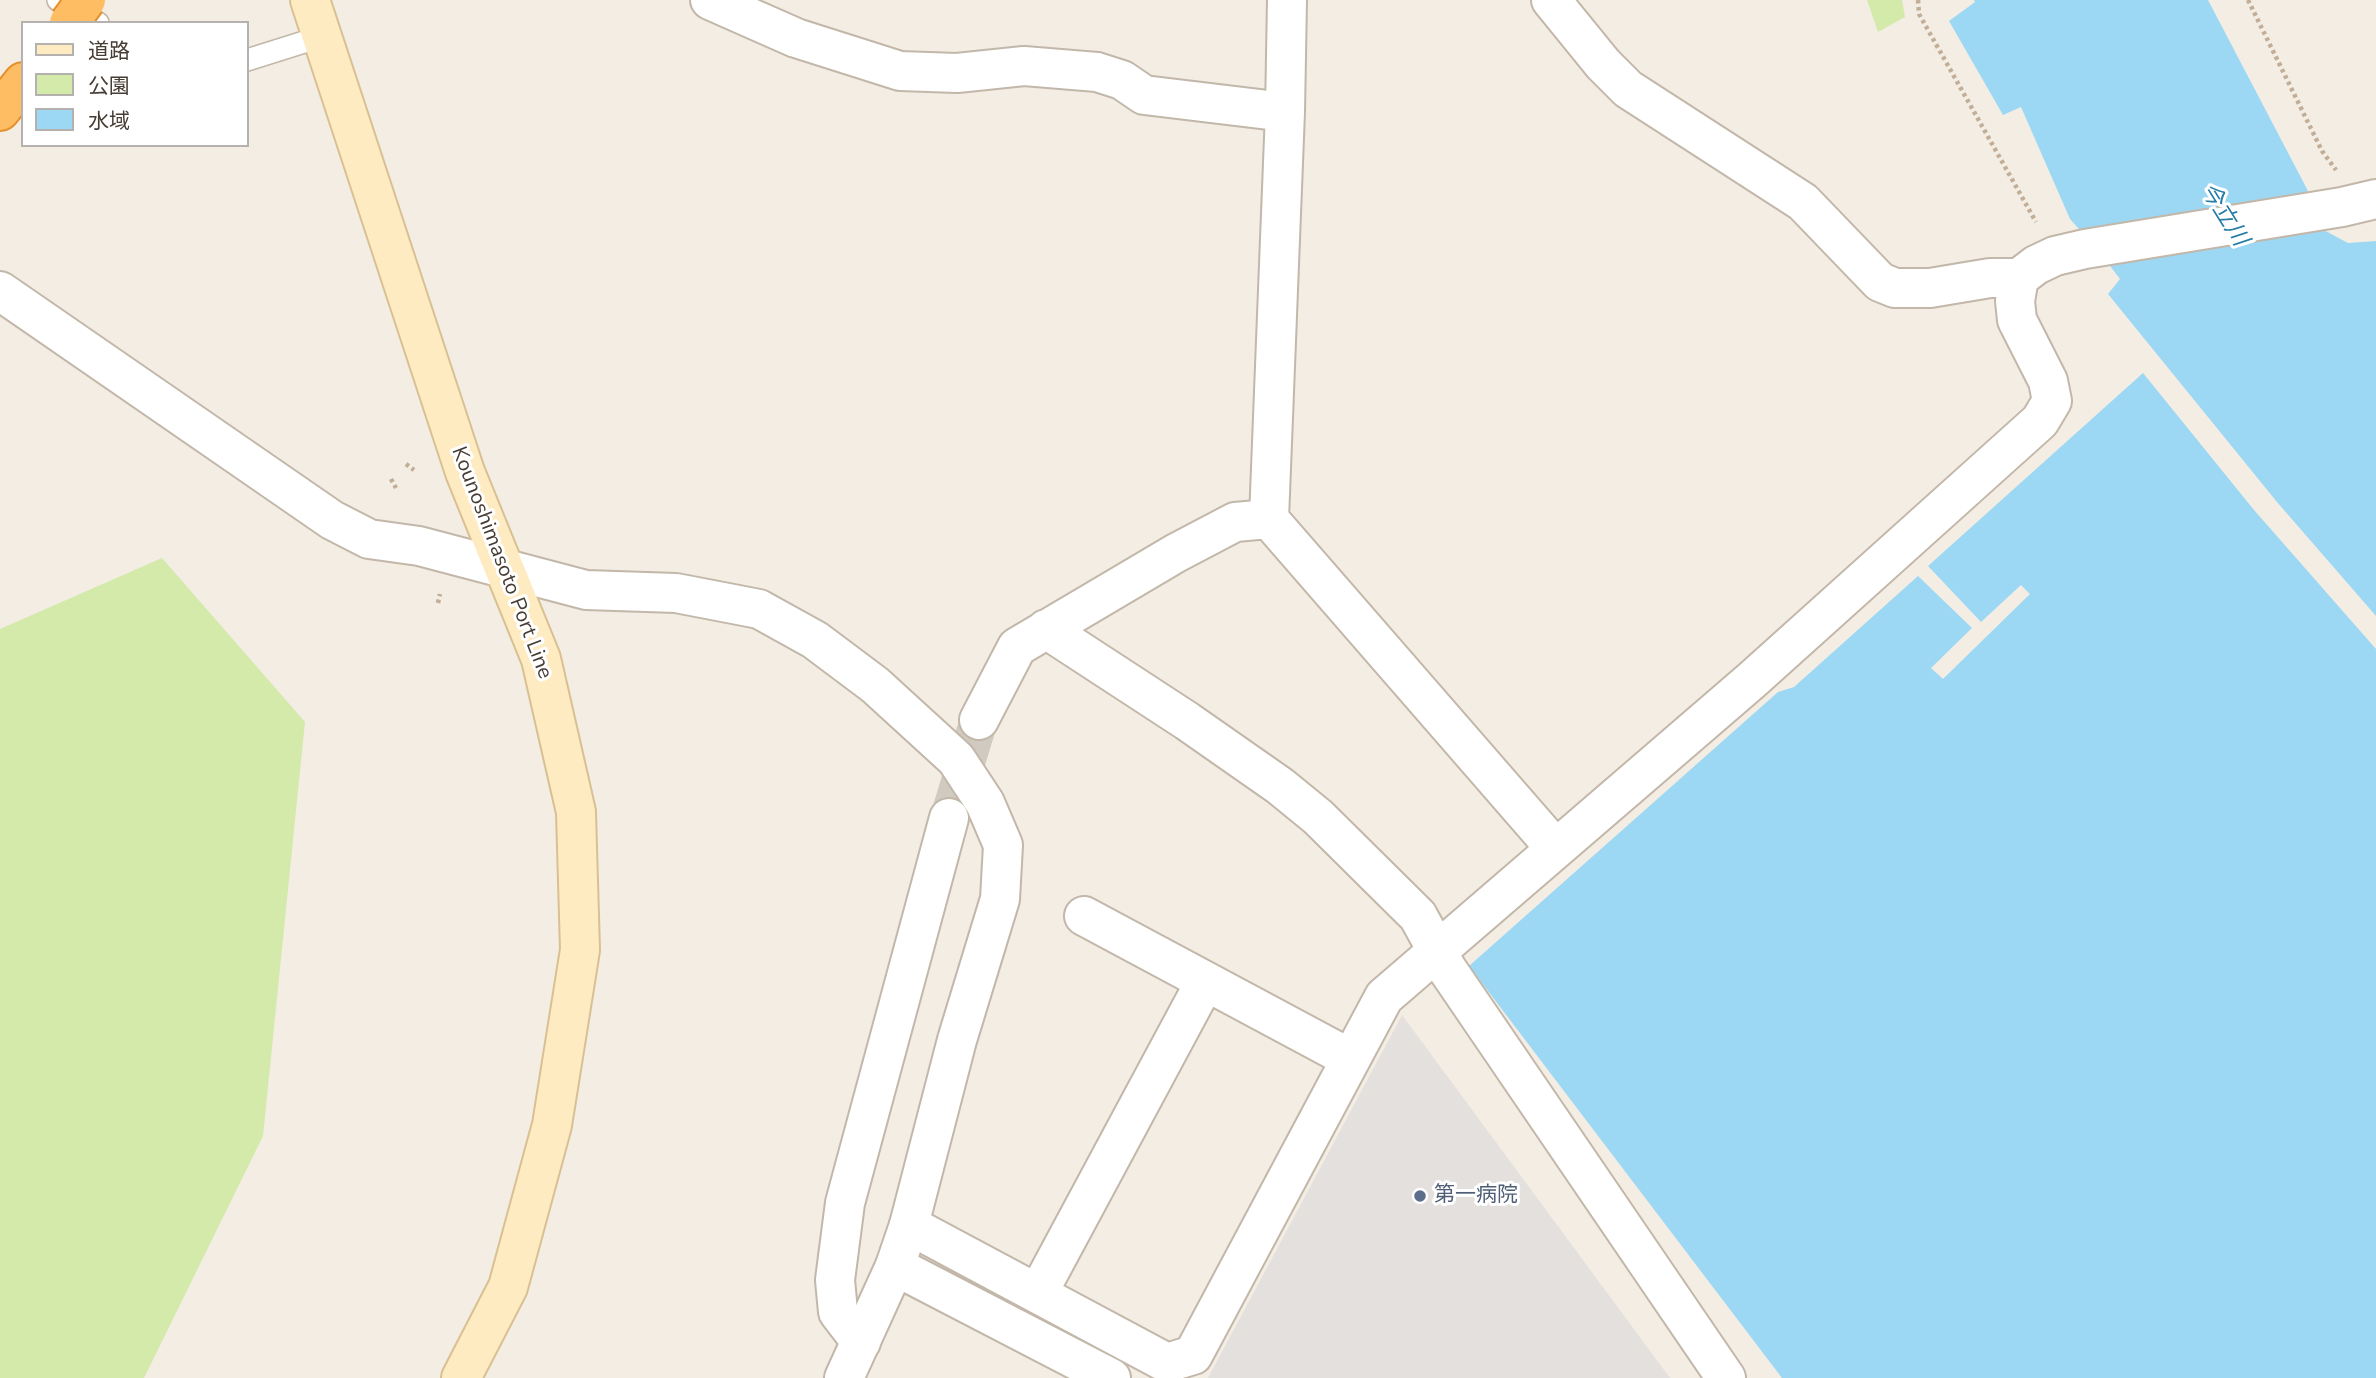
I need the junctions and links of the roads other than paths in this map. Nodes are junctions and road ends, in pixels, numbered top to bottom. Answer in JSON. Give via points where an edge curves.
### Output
{"nodes":[{"id":1,"x":58,"y":0,"type":"edge"},
{"id":2,"x":86,"y":0,"type":"edge"},
{"id":3,"x":310,"y":0,"type":"edge"},
{"id":4,"x":710,"y":0,"type":"edge"},
{"id":5,"x":1287,"y":0,"type":"edge"},
{"id":6,"x":1551,"y":0,"type":"edge"},
{"id":7,"x":70,"y":21,"type":"edge"},
{"id":8,"x":95,"y":21,"type":"edge"},
{"id":9,"x":320,"y":37,"type":"junction"},
{"id":10,"x":248,"y":60,"type":"edge"},
{"id":11,"x":21,"y":85,"type":"edge"},
{"id":12,"x":0,"y":111,"type":"edge"},
{"id":13,"x":1285,"y":112,"type":"junction"},
{"id":14,"x":2359,"y":203,"type":"edge"},
{"id":15,"x":2019,"y":278,"type":"junction"},
{"id":16,"x":0,"y":291,"type":"edge"},
{"id":17,"x":1269,"y":519,"type":"junction"},
{"id":18,"x":502,"y":566,"type":"junction"},
{"id":19,"x":1046,"y":629,"type":"junction"},
{"id":20,"x":979,"y":720,"type":"tunnel mouth"},
{"id":21,"x":949,"y":818,"type":"tunnel mouth"},
{"id":22,"x":1556,"y":849,"type":"junction"},
{"id":23,"x":1084,"y":916,"type":"dead end"},
{"id":24,"x":1437,"y":951,"type":"junction"},
{"id":25,"x":1205,"y":982,"type":"junction"},
{"id":26,"x":1351,"y":1059,"type":"junction"},
{"id":27,"x":909,"y":1225,"type":"junction"},
{"id":28,"x":895,"y":1266,"type":"junction"},
{"id":29,"x":1038,"y":1293,"type":"junction"},
{"id":30,"x":861,"y":1342,"type":"junction"},
{"id":31,"x":461,"y":1378,"type":"edge"},
{"id":32,"x":844,"y":1378,"type":"edge"},
{"id":33,"x":1111,"y":1378,"type":"edge"},
{"id":34,"x":1726,"y":1378,"type":"edge"}],
"edges":[{"from":1,"to":8,"type":"lane"},
{"from":2,"to":7,"type":"highway","bridge":true},
{"from":3,"to":9,"type":"main road","name":"Kounoshimasoto Port Line"},
{"from":4,"to":13,"type":"street","via":[[796,38],[900,71],[957,73],[1024,66],[1097,72],[1122,80],[1144,95]]},
{"from":5,"to":13,"type":"street"},
{"from":6,"to":15,"type":"street","via":[[1628,89],[1803,202],[1880,282],[1895,288],[1930,288]]},
{"from":9,"to":10,"type":"lane"},
{"from":9,"to":18,"type":"main road","name":"Kounoshimasoto Port Line","via":[[465,472]]},
{"from":11,"to":12,"type":"highway"},
{"from":13,"to":17,"type":"street"},
{"from":14,"to":15,"type":"street","via":[[2070,253],[2036,265]]},
{"from":15,"to":22,"type":"street","via":[[2017,320],[2048,382],[2052,401],[2040,421]]},
{"from":16,"to":18,"type":"street","via":[[332,520],[369,539]]},
{"from":17,"to":19,"type":"street","via":[[1235,522]]},
{"from":17,"to":22,"type":"street"},
{"from":18,"to":27,"type":"street","via":[[586,590],[676,593],[759,609],[815,640],[875,685],[956,759],[985,803],[1003,845],[1000,899],[957,1040]]},
{"from":18,"to":31,"type":"main road","name":"Kounoshimasoto Port Line","via":[[541,659],[576,812],[580,950],[552,1125],[508,1287]]},
{"from":19,"to":20,"type":"street","via":[[1017,648]]},
{"from":19,"to":24,"type":"street","via":[[1186,720],[1318,817],[1418,915]]},
{"from":21,"to":30,"type":"street","via":[[845,1203],[835,1280],[838,1312]]},
{"from":22,"to":24,"type":"street"},
{"from":23,"to":25,"type":"street"},
{"from":24,"to":26,"type":"street","via":[[1384,997]]},
{"from":24,"to":34,"type":"street"},
{"from":25,"to":26,"type":"street"},
{"from":25,"to":29,"type":"street"},
{"from":26,"to":29,"type":"street","via":[[1193,1355],[1167,1363]]},
{"from":27,"to":28,"type":"street"},
{"from":27,"to":29,"type":"street"},
{"from":28,"to":30,"type":"street"},
{"from":28,"to":33,"type":"street"},
{"from":30,"to":32,"type":"street"}]}
